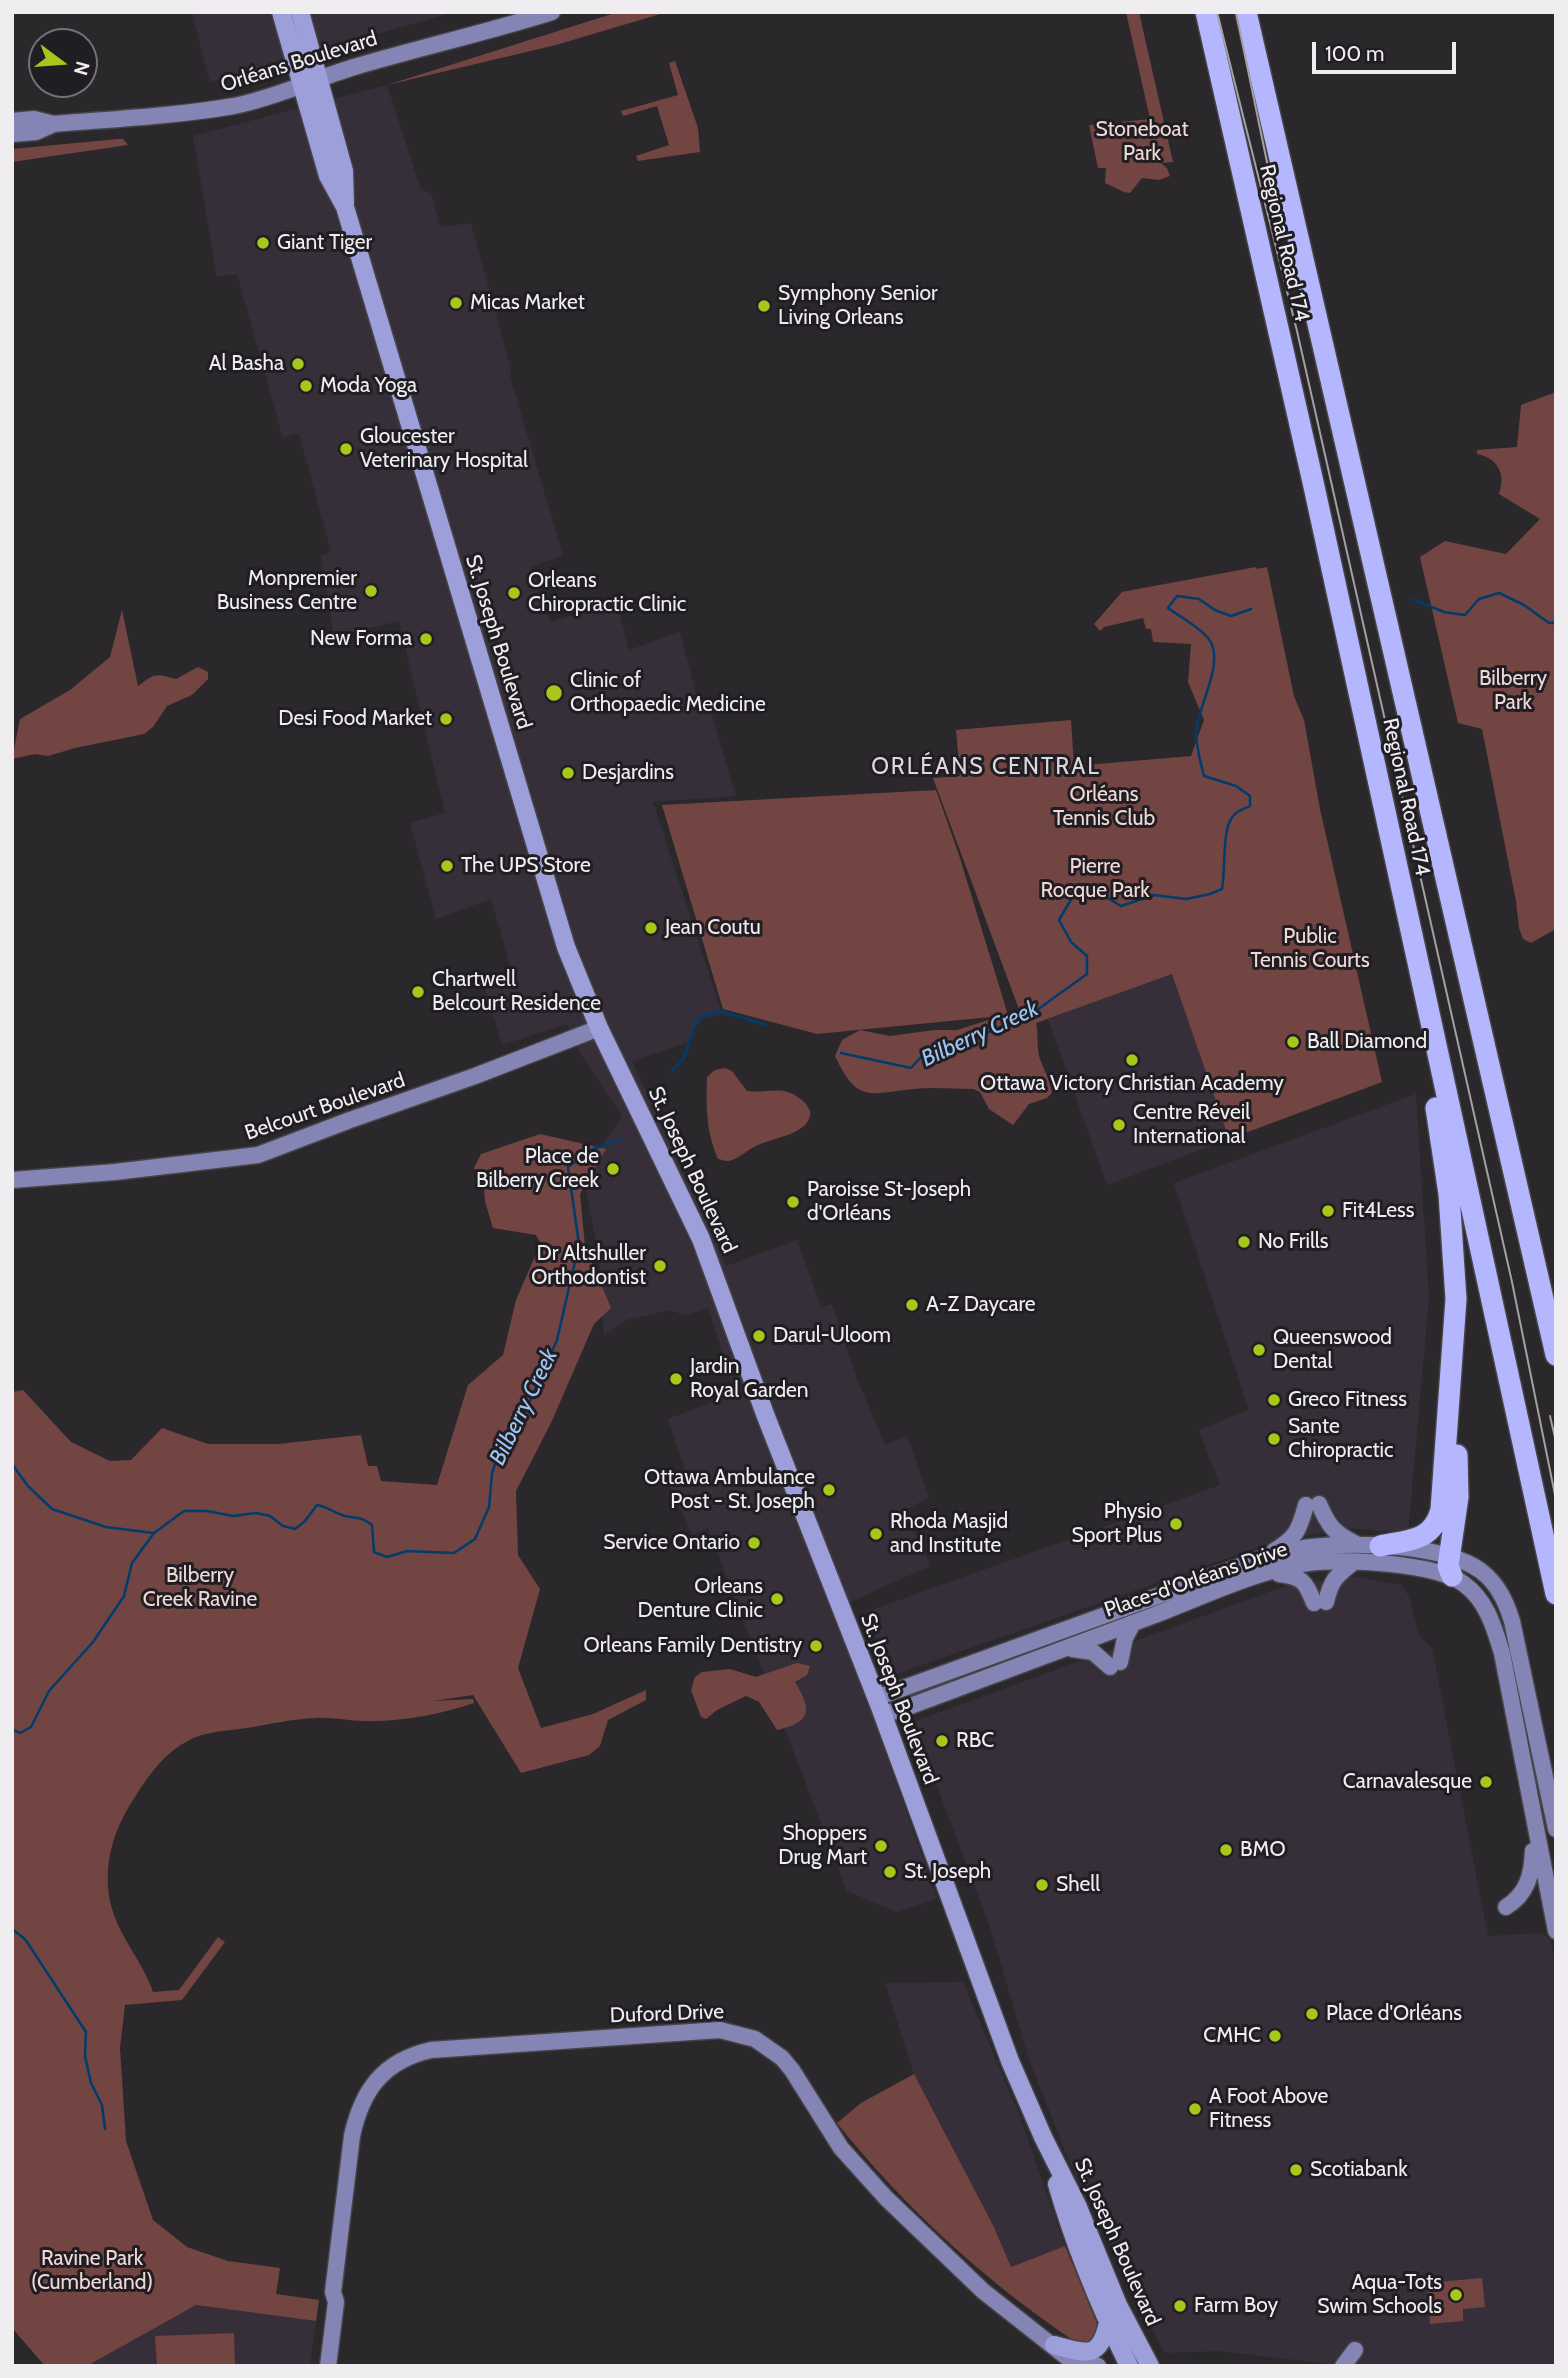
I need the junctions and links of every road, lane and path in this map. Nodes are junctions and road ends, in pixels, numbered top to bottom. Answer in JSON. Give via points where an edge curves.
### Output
{"nodes":[{"id":1,"x":281,"y":12,"type":"edge"},
{"id":2,"x":300,"y":12,"type":"edge"},
{"id":3,"x":552,"y":12,"type":"edge"},
{"id":4,"x":1206,"y":12,"type":"edge"},
{"id":5,"x":1246,"y":12,"type":"edge"},
{"id":6,"x":311,"y":82,"type":"junction"},
{"id":7,"x":12,"y":121,"type":"edge"},
{"id":8,"x":54,"y":124,"type":"junction"},
{"id":9,"x":12,"y":134,"type":"edge"},
{"id":10,"x":1377,"y":784,"type":"junction"},
{"id":11,"x":1466,"y":974,"type":"junction"},
{"id":12,"x":598,"y":1028,"type":"junction"},
{"id":13,"x":12,"y":1180,"type":"edge"},
{"id":14,"x":1556,"y":1307,"type":"edge"},
{"id":15,"x":1454,"y":1348,"type":"junction"},
{"id":16,"x":1556,"y":1355,"type":"edge"},
{"id":17,"x":1356,"y":1544,"type":"junction"},
{"id":18,"x":1380,"y":1546,"type":"junction"},
{"id":19,"x":1354,"y":1562,"type":"junction"},
{"id":20,"x":1265,"y":1565,"type":"junction"},
{"id":21,"x":1450,"y":1566,"type":"junction"},
{"id":22,"x":1556,"y":1594,"type":"edge"},
{"id":23,"x":1133,"y":1623,"type":"junction"},
{"id":24,"x":1066,"y":1649,"type":"junction"},
{"id":25,"x":879,"y":1705,"type":"junction"},
{"id":26,"x":1528,"y":1797,"type":"junction"},
{"id":27,"x":1556,"y":1829,"type":"edge"},
{"id":28,"x":1506,"y":1907,"type":"dead end"},
{"id":29,"x":1554,"y":1913,"type":"edge"},
{"id":30,"x":1043,"y":2137,"type":"junction"},
{"id":31,"x":332,"y":2292,"type":"junction"},
{"id":32,"x":1108,"y":2323,"type":"junction"},
{"id":33,"x":1054,"y":2345,"type":"junction"},
{"id":34,"x":1355,"y":2350,"type":"dead end"},
{"id":35,"x":317,"y":2366,"type":"edge"},
{"id":36,"x":328,"y":2366,"type":"edge"},
{"id":37,"x":1078,"y":2366,"type":"edge"},
{"id":38,"x":1098,"y":2366,"type":"edge"},
{"id":39,"x":1129,"y":2366,"type":"edge"},
{"id":40,"x":1150,"y":2366,"type":"edge"},
{"id":41,"x":1343,"y":2366,"type":"edge"}],
"edges":[{"from":1,"to":6,"type":"main road","name":"St. Joseph Boulevard"},
{"from":2,"to":6,"type":"main road","name":"St. Joseph Boulevard"},
{"from":3,"to":6,"type":"main road","name":"Orléans Boulevard"},
{"from":4,"to":10,"type":"highway","name":"Regional Road 174"},
{"from":5,"to":11,"type":"highway","name":"Regional Road 174"},
{"from":6,"to":8,"type":"main road","name":"Orléans Boulevard","via":[[205,111]]},
{"from":6,"to":12,"type":"main road","name":"St. Joseph Boulevard","via":[[328,176],[345,207],[566,947]]},
{"from":7,"to":8,"type":"main road","name":"Orléans Boulevard"},
{"from":8,"to":9,"type":"main road","name":"Orléans Boulevard","via":[[36,132]]},
{"from":10,"to":15,"type":"highway","via":[[1417,976],[1449,1194],[1456,1299]]},
{"from":10,"to":22,"type":"highway","name":"Regional Road 174"},
{"from":11,"to":14,"type":"highway"},
{"from":11,"to":16,"type":"highway","name":"Regional Road 174"},
{"from":12,"to":13,"type":"main road","name":"Belcourt Boulevard","via":[[258,1155]]},
{"from":12,"to":25,"type":"main road","name":"St. Joseph Boulevard","via":[[701,1239]]},
{"from":15,"to":18,"type":"highway","via":[[1439,1518],[1429,1533]]},
{"from":15,"to":21,"type":"highway","via":[[1458,1497]]},
{"from":17,"to":18,"type":"main road","name":"Place-d'Orléans Drive"},
{"from":17,"to":20,"type":"main road","name":"Place-d'Orléans Drive","via":[[1308,1547]]},
{"from":17,"to":20,"type":"main road","via":[[1328,1526],[1312,1504],[1292,1541]]},
{"from":18,"to":21,"type":"main road","name":"Place-d'Orléans Drive","via":[[1426,1551]]},
{"from":19,"to":20,"type":"main road","name":"Place-d'Orléans Drive"},
{"from":19,"to":20,"type":"main road","via":[[1336,1576],[1320,1603],[1297,1577]]},
{"from":19,"to":21,"type":"main road","name":"Place-d'Orléans Drive","via":[[1421,1569]]},
{"from":20,"to":23,"type":"main road","name":"Place-d'Orléans Drive"},
{"from":20,"to":25,"type":"main road","name":"Place-d'Orléans Drive"},
{"from":21,"to":26,"type":"main road","name":"Place-d'Orléans Drive","via":[[1492,1622],[1502,1653]]},
{"from":21,"to":27,"type":"main road","name":"Place-d'Orléans Drive","via":[[1482,1572],[1507,1605]]},
{"from":23,"to":24,"type":"main road","name":"Place-d'Orléans Drive"},
{"from":23,"to":24,"type":"main road","via":[[1115,1665],[1093,1652]]},
{"from":24,"to":25,"type":"main road","name":"Place-d'Orléans Drive","via":[[897,1711]]},
{"from":25,"to":30,"type":"main road","name":"St. Joseph Boulevard","via":[[1008,2056]]},
{"from":26,"to":28,"type":"main road","via":[[1533,1852],[1530,1876],[1523,1894]]},
{"from":26,"to":29,"type":"main road","name":"Place-d'Orléans Drive"},
{"from":30,"to":32,"type":"main road","name":"St. Joseph Boulevard","via":[[1070,2230]]},
{"from":30,"to":40,"type":"main road","name":"St. Joseph Boulevard"},
{"from":31,"to":33,"type":"main road","name":"Duford Drive","via":[[358,2111],[373,2083],[401,2060],[440,2049],[720,2030],[755,2039],[782,2058],[828,2130],[870,2182],[983,2291]]},
{"from":31,"to":35,"type":"main road","name":"Duford Drive"},
{"from":31,"to":36,"type":"main road","name":"Duford Drive","via":[[336,2302]]},
{"from":32,"to":33,"type":"main road","via":[[1098,2348],[1083,2353]]},
{"from":32,"to":39,"type":"main road","name":"St. Joseph Boulevard"},
{"from":33,"to":37,"type":"main road","name":"Duford Drive"},
{"from":33,"to":38,"type":"main road","name":"Duford Drive"},
{"from":34,"to":41,"type":"main road"}]}
